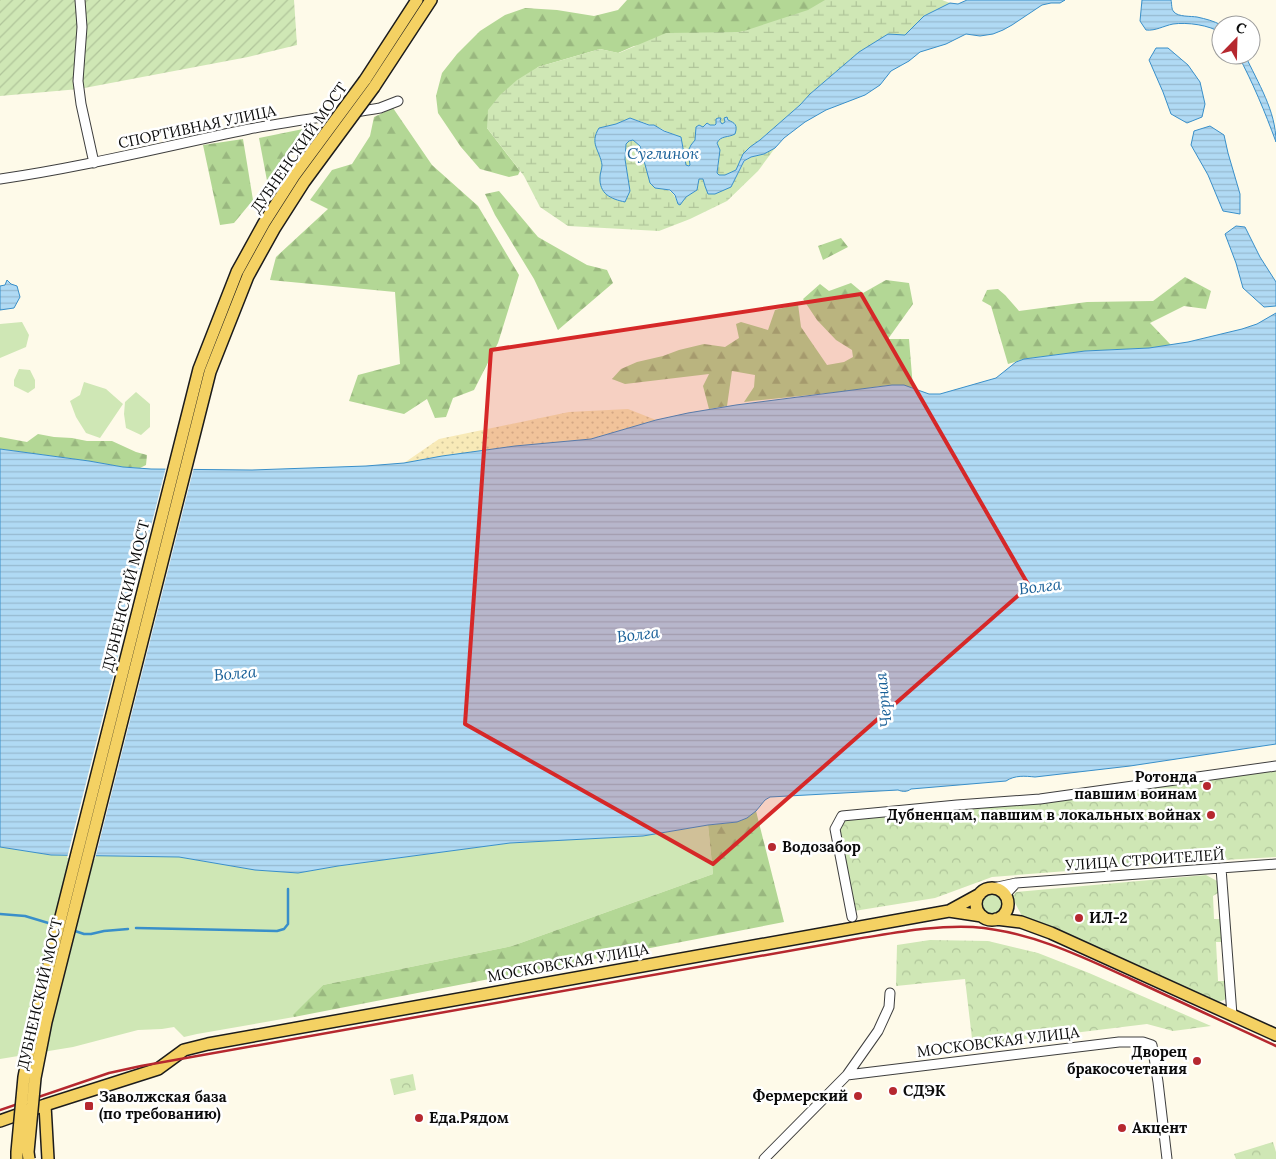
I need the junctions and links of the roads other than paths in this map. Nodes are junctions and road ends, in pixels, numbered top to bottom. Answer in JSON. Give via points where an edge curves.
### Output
{"nodes":[{"id":1,"x":80,"y":0,"type":"edge"},
{"id":2,"x":417,"y":0,"type":"edge"},
{"id":3,"x":431,"y":0,"type":"edge"},
{"id":4,"x":369,"y":84,"type":"junction"},
{"id":5,"x":398,"y":101,"type":"dead end"},
{"id":6,"x":94,"y":163,"type":"junction"},
{"id":7,"x":0,"y":179,"type":"edge"},
{"id":8,"x":1276,"y":766,"type":"edge"},
{"id":9,"x":1276,"y":864,"type":"edge"},
{"id":10,"x":1221,"y":868,"type":"junction"},
{"id":11,"x":1016,"y":883,"type":"junction"},
{"id":12,"x":993,"y":888,"type":"junction"},
{"id":13,"x":980,"y":894,"type":"junction"},
{"id":14,"x":1007,"y":900,"type":"junction"},
{"id":15,"x":949,"y":911,"type":"junction"},
{"id":16,"x":982,"y":916,"type":"junction"},
{"id":17,"x":852,"y":917,"type":"dead end"},
{"id":18,"x":996,"y":919,"type":"junction"},
{"id":19,"x":1020,"y":922,"type":"junction"},
{"id":20,"x":890,"y":993,"type":"dead end"},
{"id":21,"x":1232,"y":1015,"type":"junction"},
{"id":22,"x":1276,"y":1035,"type":"edge"},
{"id":23,"x":847,"y":1075,"type":"junction"},
{"id":24,"x":45,"y":1105,"type":"junction"},
{"id":25,"x":0,"y":1121,"type":"edge"},
{"id":26,"x":17,"y":1159,"type":"edge"},
{"id":27,"x":29,"y":1159,"type":"edge"},
{"id":28,"x":48,"y":1159,"type":"edge"},
{"id":29,"x":764,"y":1159,"type":"edge"},
{"id":30,"x":1167,"y":1159,"type":"edge"}],
"edges":[{"from":1,"to":6,"type":"street","via":[[82,27],[78,81]]},
{"from":2,"to":4,"type":"main road"},
{"from":3,"to":4,"type":"main road"},
{"from":4,"to":26,"type":"main road","name":"ДУБНЕНСКИЙ МОСТ","bridge":true,"via":[[294,176],[264,223],[237,272],[199,369],[35,1020],[24,1077]]},
{"from":4,"to":27,"type":"main road","name":"ДУБНЕНСКИЙ МОСТ","bridge":true,"via":[[274,229],[248,276],[210,372],[46,1022],[36,1078]]},
{"from":5,"to":6,"type":"street","name":"СПОРТИВНАЯ УЛИЦА","via":[[380,108],[250,129]]},
{"from":6,"to":7,"type":"street","name":"СПОРТИВНАЯ УЛИЦА"},
{"from":8,"to":17,"type":"street","via":[[1040,799],[842,816],[835,829]]},
{"from":9,"to":10,"type":"street","name":"УЛИЦА СТРОИТЕЛЕЙ"},
{"from":10,"to":11,"type":"street","name":"УЛИЦА СТРОИТЕЛЕЙ"},
{"from":10,"to":21,"type":"street"},
{"from":11,"to":12,"type":"street","name":"УЛИЦА СТРОИТЕЛЕЙ"},
{"from":11,"to":14,"type":"street"},
{"from":12,"to":13,"type":"main road"},
{"from":12,"to":14,"type":"main road","via":[[1002,892]]},
{"from":13,"to":15,"type":"main road"},
{"from":13,"to":16,"type":"main road","via":[[976,903]]},
{"from":14,"to":18,"type":"main road","via":[[1004,914]]},
{"from":14,"to":19,"type":"main road"},
{"from":15,"to":16,"type":"main road"},
{"from":15,"to":24,"type":"main road","name":"МОСКОВСКАЯ УЛИЦА","via":[[192,1047],[158,1069]]},
{"from":16,"to":18,"type":"main road"},
{"from":18,"to":19,"type":"main road"},
{"from":19,"to":21,"type":"main road"},
{"from":20,"to":23,"type":"street","via":[[889,1006],[878,1031]]},
{"from":21,"to":22,"type":"main road"},
{"from":23,"to":29,"type":"street"},
{"from":23,"to":30,"type":"street","name":"МОСКОВСКАЯ УЛИЦА","via":[[1119,1042],[1143,1042],[1152,1045]]},
{"from":24,"to":25,"type":"main road"},
{"from":24,"to":28,"type":"main road"}]}
